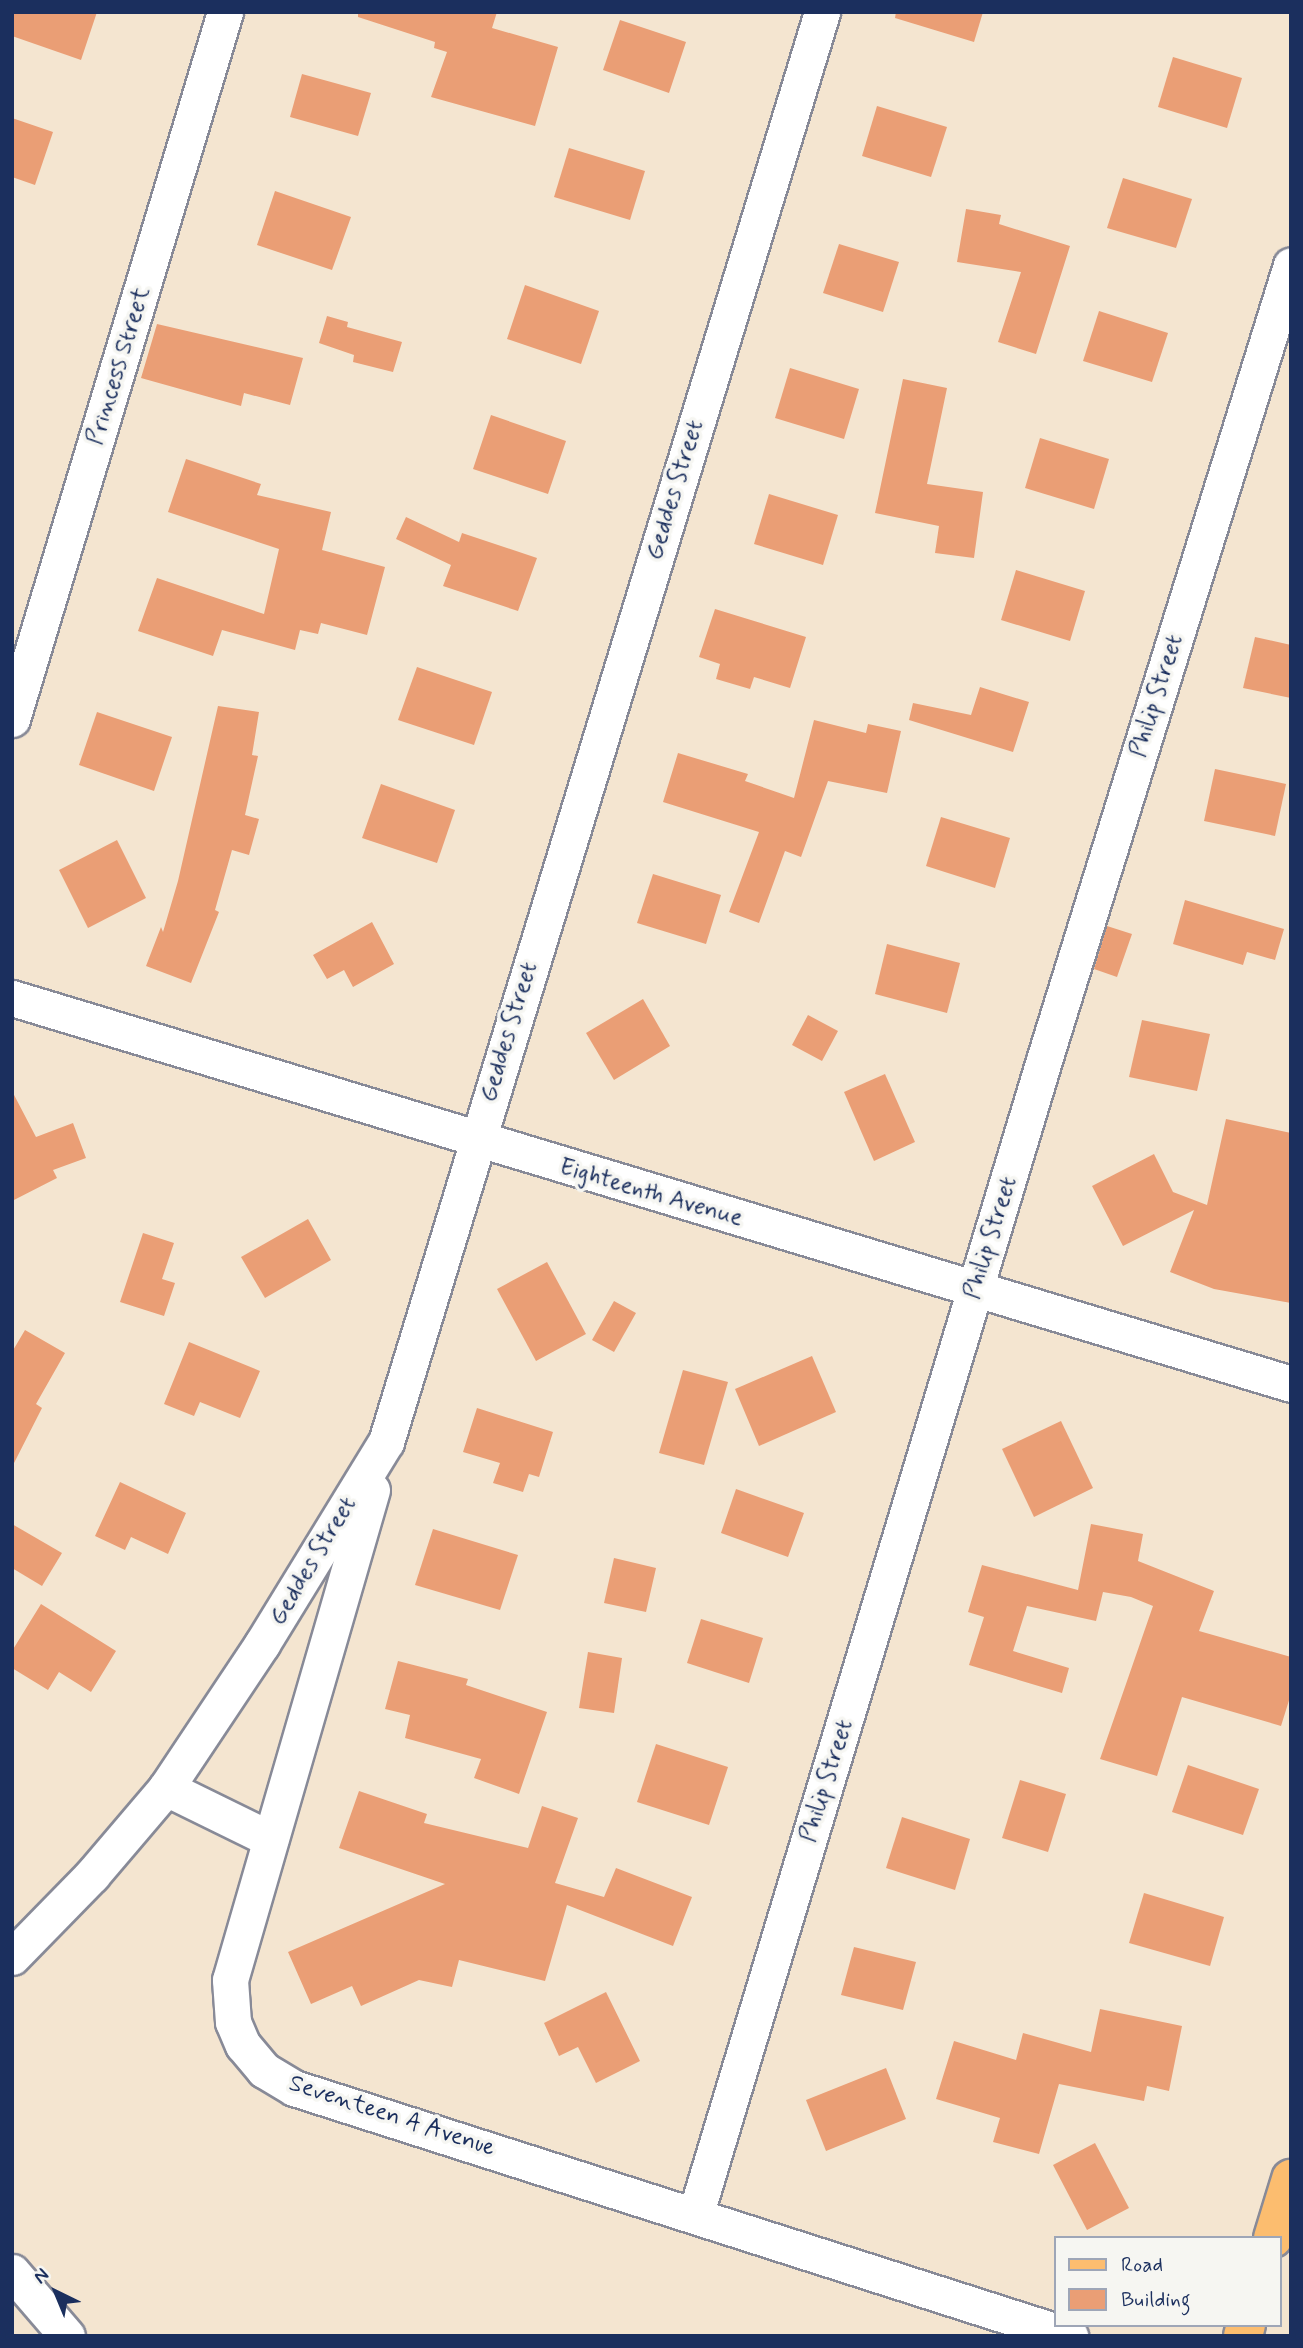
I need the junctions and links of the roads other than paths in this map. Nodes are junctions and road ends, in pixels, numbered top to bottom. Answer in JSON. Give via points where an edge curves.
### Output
{"nodes":[{"id":1,"x":225,"y":12,"type":"edge"},
{"id":2,"x":822,"y":12,"type":"edge"},
{"id":3,"x":1291,"y":265,"type":"edge"},
{"id":4,"x":12,"y":719,"type":"edge"},
{"id":5,"x":12,"y":998,"type":"edge"},
{"id":6,"x":476,"y":1141,"type":"junction"},
{"id":7,"x":976,"y":1289,"type":"junction"},
{"id":8,"x":1291,"y":1384,"type":"edge"},
{"id":9,"x":386,"y":1442,"type":"junction"},
{"id":10,"x":166,"y":1788,"type":"junction"},
{"id":11,"x":270,"y":1839,"type":"junction"},
{"id":12,"x":12,"y":1957,"type":"edge"},
{"id":13,"x":1291,"y":2179,"type":"edge"},
{"id":14,"x":695,"y":2213,"type":"junction"},
{"id":15,"x":1274,"y":2236,"type":"edge"},
{"id":16,"x":12,"y":2272,"type":"edge"},
{"id":17,"x":67,"y":2336,"type":"edge"},
{"id":18,"x":1070,"y":2336,"type":"edge"}],
"edges":[{"from":1,"to":4,"type":"street","name":"Princess Street"},
{"from":2,"to":6,"type":"street","name":"Geddes Street"},
{"from":3,"to":7,"type":"street","name":"Philip Street"},
{"from":5,"to":6,"type":"street","name":"Eighteenth Avenue"},
{"from":6,"to":7,"type":"street","name":"Eighteenth Avenue"},
{"from":6,"to":9,"type":"street","name":"Geddes Street"},
{"from":7,"to":8,"type":"street","name":"Eighteenth Avenue"},
{"from":7,"to":14,"type":"street","name":"Philip Street"},
{"from":9,"to":10,"type":"street","name":"Geddes Street","via":[[230,1696]]},
{"from":9,"to":11,"type":"street","name":"Seventeen A Avenue"},
{"from":10,"to":11,"type":"street"},
{"from":10,"to":12,"type":"street","name":"Geddes Street","via":[[92,1875]]},
{"from":11,"to":14,"type":"street","name":"Seventeen A Avenue","via":[[230,1980],[229,2000],[243,2045],[264,2070],[294,2088]]},
{"from":13,"to":15,"type":"main road"},
{"from":14,"to":18,"type":"street","name":"Seventeen A Avenue"},
{"from":16,"to":17,"type":"street"}]}
